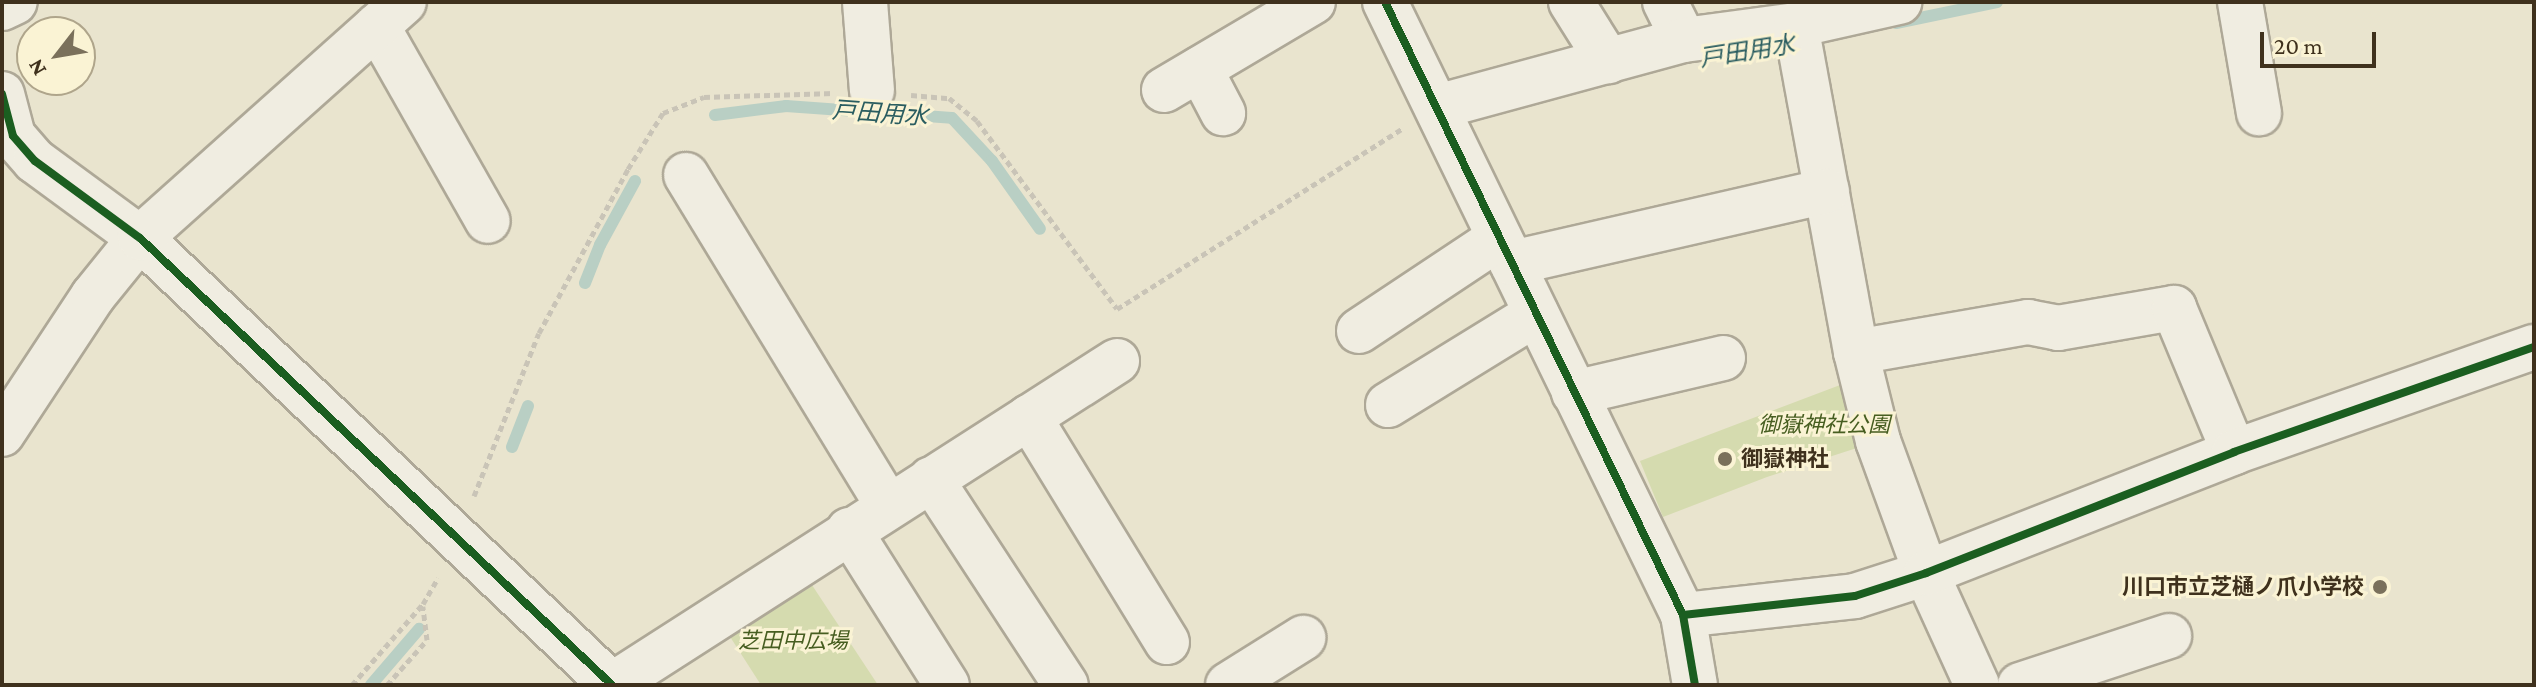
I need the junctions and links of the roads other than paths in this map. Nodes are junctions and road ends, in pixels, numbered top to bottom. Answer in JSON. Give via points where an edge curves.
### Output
{"nodes":[{"id":1,"x":15,"y":2,"type":"edge"},
{"id":2,"x":865,"y":2,"type":"edge"},
{"id":3,"x":1313,"y":2,"type":"edge"},
{"id":4,"x":1385,"y":2,"type":"edge"},
{"id":5,"x":1571,"y":2,"type":"edge"},
{"id":6,"x":1899,"y":2,"type":"edge"},
{"id":7,"x":2240,"y":2,"type":"edge"},
{"id":8,"x":2,"y":8,"type":"edge"},
{"id":9,"x":390,"y":14,"type":"edge"},
{"id":10,"x":1674,"y":21,"type":"edge"},
{"id":11,"x":1796,"y":25,"type":"junction"},
{"id":12,"x":1608,"y":61,"type":"junction"},
{"id":13,"x":872,"y":91,"type":"road end"},
{"id":14,"x":2,"y":94,"type":"edge"},
{"id":15,"x":1437,"y":107,"type":"junction"},
{"id":16,"x":1223,"y":113,"type":"dead end"},
{"id":17,"x":2259,"y":113,"type":"dead end"},
{"id":18,"x":8,"y":144,"type":"edge"},
{"id":19,"x":686,"y":175,"type":"dead end"},
{"id":20,"x":1827,"y":191,"type":"junction"},
{"id":21,"x":488,"y":221,"type":"dead end"},
{"id":22,"x":140,"y":238,"type":"junction"},
{"id":23,"x":1505,"y":250,"type":"junction"},
{"id":24,"x":1536,"y":314,"type":"junction"},
{"id":25,"x":1359,"y":331,"type":"dead end"},
{"id":26,"x":2534,"y":347,"type":"edge"},
{"id":27,"x":1856,"y":352,"type":"junction"},
{"id":28,"x":1723,"y":358,"type":"dead end"},
{"id":29,"x":1117,"y":361,"type":"dead end"},
{"id":30,"x":1574,"y":393,"type":"junction"},
{"id":31,"x":1388,"y":405,"type":"dead end"},
{"id":32,"x":1029,"y":417,"type":"junction"},
{"id":33,"x":2,"y":434,"type":"edge"},
{"id":34,"x":2234,"y":452,"type":"junction"},
{"id":35,"x":931,"y":479,"type":"junction"},
{"id":36,"x":888,"y":506,"type":"junction"},
{"id":37,"x":849,"y":530,"type":"junction"},
{"id":38,"x":1926,"y":573,"type":"junction"},
{"id":39,"x":1683,"y":615,"type":"junction"},
{"id":40,"x":2169,"y":636,"type":"dead end"},
{"id":41,"x":1303,"y":638,"type":"dead end"},
{"id":42,"x":1167,"y":642,"type":"dead end"},
{"id":43,"x":612,"y":685,"type":"edge"},
{"id":44,"x":947,"y":685,"type":"edge"},
{"id":45,"x":1066,"y":685,"type":"edge"},
{"id":46,"x":1228,"y":685,"type":"edge"},
{"id":47,"x":1695,"y":685,"type":"edge"},
{"id":48,"x":1977,"y":685,"type":"edge"},
{"id":49,"x":2020,"y":685,"type":"edge"}],
"edges":[{"from":1,"to":8,"type":"street"},
{"from":2,"to":13,"type":"street"},
{"from":3,"to":16,"type":"street","via":[[1182,80]]},
{"from":4,"to":15,"type":"street"},
{"from":5,"to":12,"type":"street"},
{"from":6,"to":11,"type":"street"},
{"from":7,"to":17,"type":"street"},
{"from":9,"to":21,"type":"street"},
{"from":9,"to":22,"type":"street"},
{"from":10,"to":11,"type":"street"},
{"from":10,"to":12,"type":"street"},
{"from":11,"to":20,"type":"street"},
{"from":12,"to":15,"type":"street"},
{"from":14,"to":18,"type":"street"},
{"from":15,"to":23,"type":"street"},
{"from":18,"to":22,"type":"street"},
{"from":19,"to":36,"type":"street"},
{"from":20,"to":23,"type":"street"},
{"from":20,"to":27,"type":"street"},
{"from":22,"to":33,"type":"street","via":[[93,296]]},
{"from":22,"to":43,"type":"street"},
{"from":23,"to":24,"type":"street"},
{"from":23,"to":25,"type":"street"},
{"from":24,"to":30,"type":"street"},
{"from":24,"to":31,"type":"street"},
{"from":26,"to":34,"type":"street"},
{"from":27,"to":34,"type":"street","via":[[2028,322],[2058,328],[2174,308]]},
{"from":27,"to":38,"type":"street","via":[[1878,441]]},
{"from":28,"to":30,"type":"street"},
{"from":29,"to":32,"type":"street"},
{"from":30,"to":39,"type":"street"},
{"from":32,"to":35,"type":"street"},
{"from":32,"to":42,"type":"street"},
{"from":34,"to":38,"type":"street"},
{"from":35,"to":36,"type":"street"},
{"from":35,"to":45,"type":"street"},
{"from":36,"to":37,"type":"street"},
{"from":37,"to":43,"type":"street"},
{"from":37,"to":44,"type":"street"},
{"from":38,"to":39,"type":"street","via":[[1855,596]]},
{"from":38,"to":48,"type":"street"},
{"from":39,"to":47,"type":"street"},
{"from":40,"to":49,"type":"street"},
{"from":41,"to":46,"type":"street"}]}
